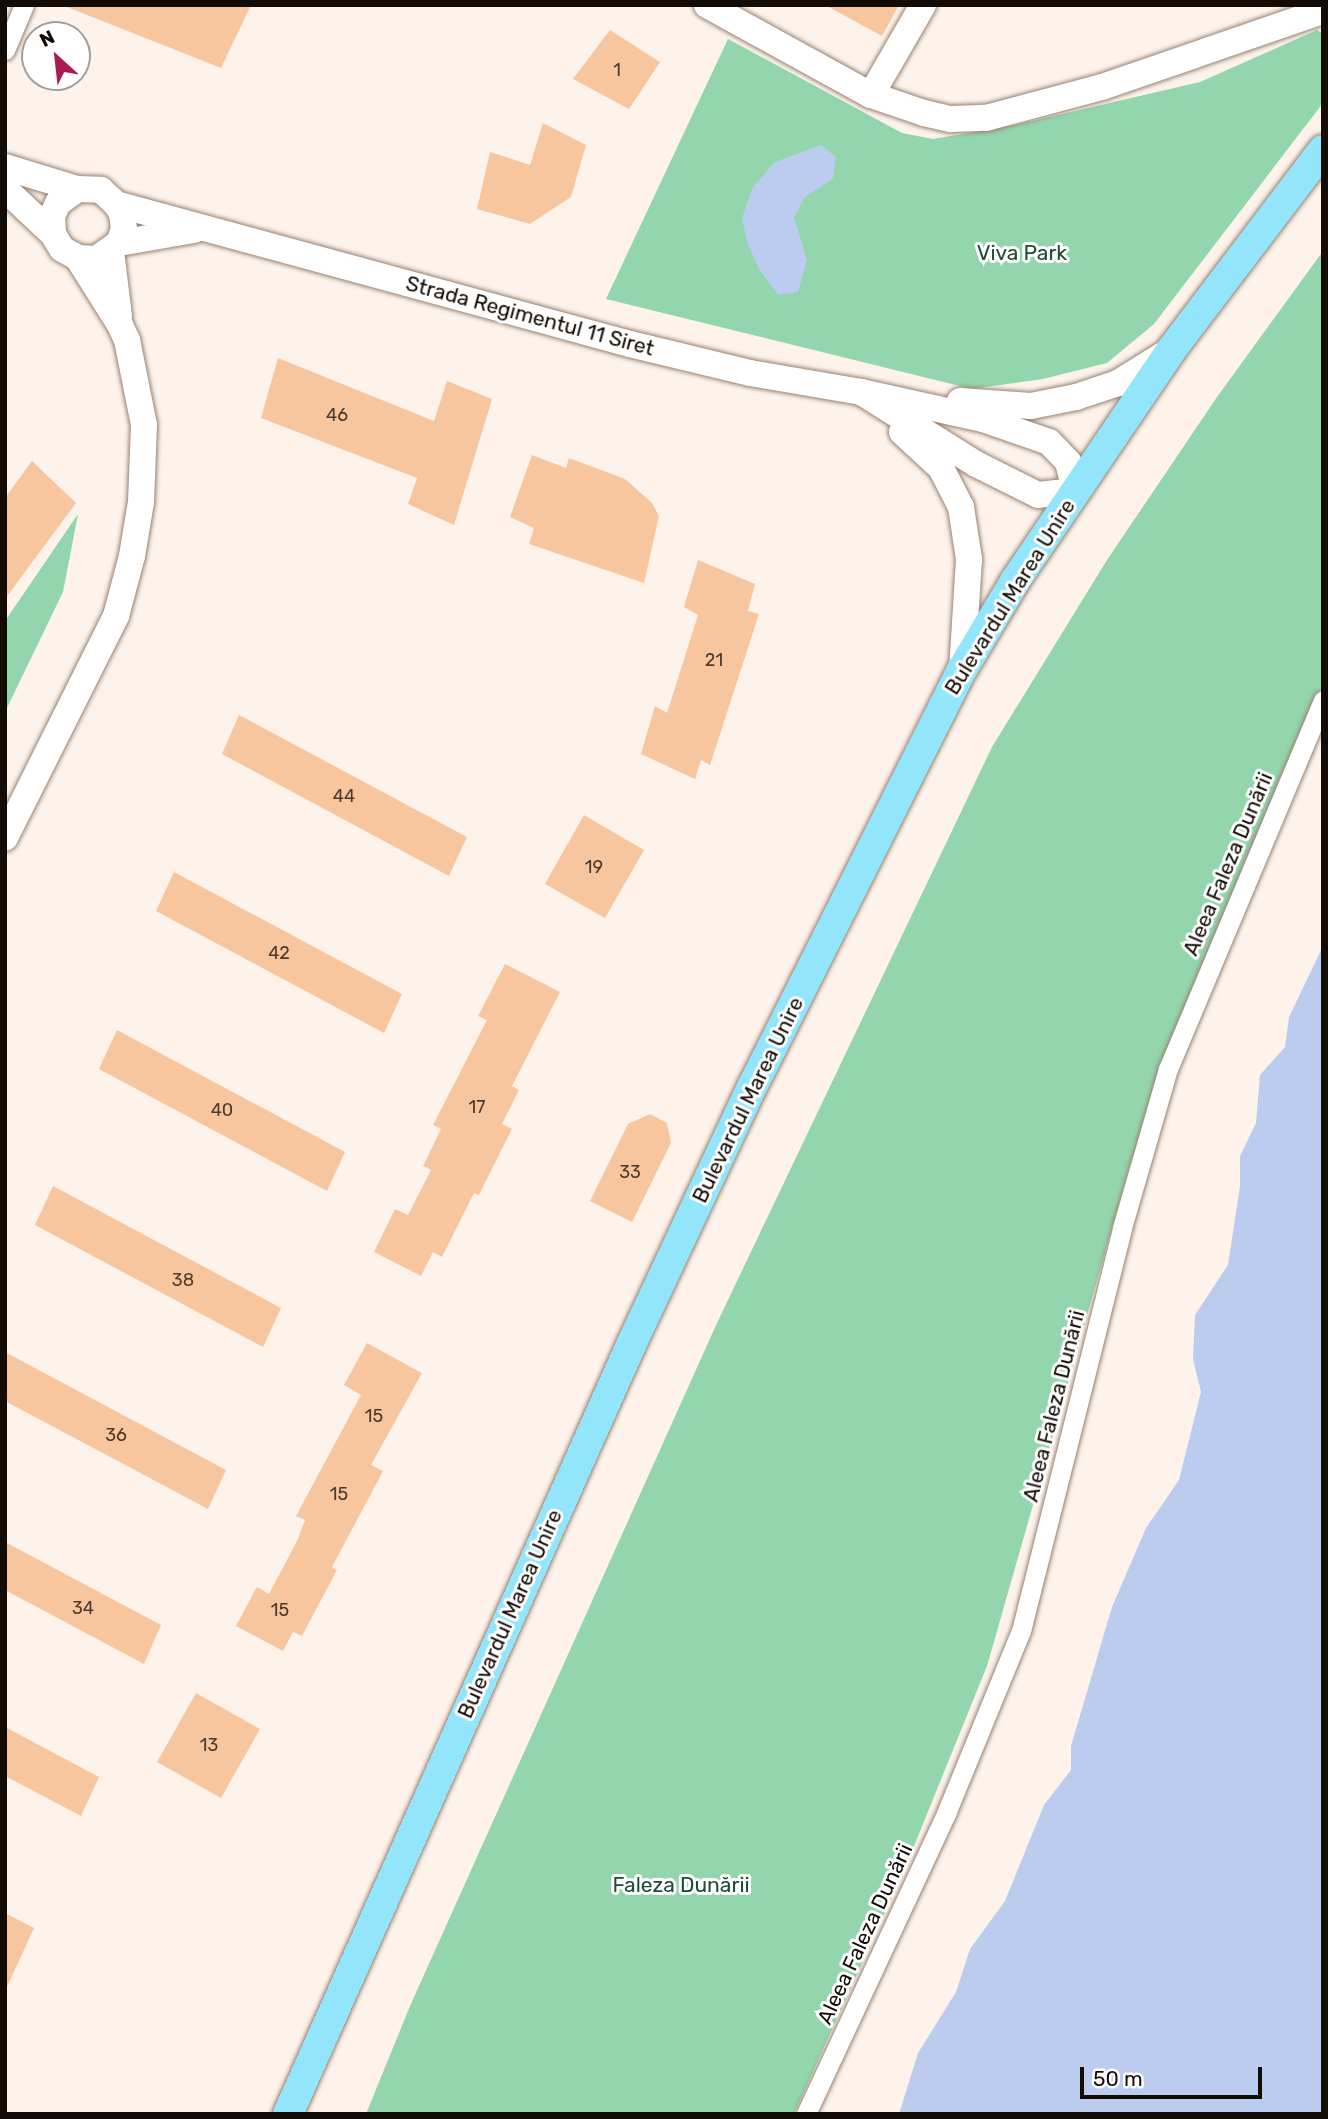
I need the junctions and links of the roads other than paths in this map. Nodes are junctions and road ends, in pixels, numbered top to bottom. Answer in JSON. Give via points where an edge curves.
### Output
{"nodes":[{"id":1,"x":24,"y":5,"type":"edge"},
{"id":2,"x":708,"y":5,"type":"edge"},
{"id":3,"x":923,"y":5,"type":"edge"},
{"id":4,"x":1322,"y":12,"type":"edge"},
{"id":5,"x":5,"y":50,"type":"edge"},
{"id":6,"x":871,"y":95,"type":"junction"},
{"id":7,"x":1323,"y":150,"type":"edge"},
{"id":8,"x":5,"y":167,"type":"edge"},
{"id":9,"x":5,"y":189,"type":"edge"},
{"id":10,"x":71,"y":192,"type":"junction"},
{"id":11,"x":116,"y":204,"type":"junction"},
{"id":12,"x":202,"y":229,"type":"junction"},
{"id":13,"x":53,"y":234,"type":"junction"},
{"id":14,"x":115,"y":247,"type":"junction"},
{"id":15,"x":78,"y":258,"type":"junction"},
{"id":16,"x":120,"y":325,"type":"junction"},
{"id":17,"x":1172,"y":349,"type":"junction"},
{"id":18,"x":861,"y":392,"type":"junction"},
{"id":19,"x":1075,"y":491,"type":"junction"},
{"id":20,"x":962,"y":670,"type":"junction"},
{"id":21,"x":1323,"y":699,"type":"edge"},
{"id":22,"x":5,"y":838,"type":"edge"},
{"id":23,"x":288,"y":2114,"type":"edge"},
{"id":24,"x":806,"y":2114,"type":"edge"}],
"edges":[{"from":1,"to":5,"type":"street"},
{"from":2,"to":6,"type":"main road"},
{"from":3,"to":6,"type":"main road"},
{"from":4,"to":6,"type":"main road","via":[[1115,83],[986,118],[951,119]]},
{"from":7,"to":17,"type":"main road","name":"Bulevardul Marea Unire"},
{"from":8,"to":10,"type":"main road"},
{"from":9,"to":13,"type":"main road"},
{"from":10,"to":11,"type":"main road","via":[[101,190]]},
{"from":10,"to":13,"type":"main road","via":[[52,216]]},
{"from":11,"to":12,"type":"main road","name":"Strada Regimentul 11 Siret"},
{"from":11,"to":14,"type":"main road","via":[[124,229]]},
{"from":12,"to":14,"type":"main road"},
{"from":12,"to":18,"type":"main road","name":"Strada Regimentul 11 Siret","via":[[656,350],[750,373]]},
{"from":13,"to":15,"type":"main road","via":[[62,249]]},
{"from":14,"to":15,"type":"main road","via":[[96,259]]},
{"from":14,"to":16,"type":"main road"},
{"from":15,"to":16,"type":"main road"},
{"from":16,"to":22,"type":"main road","via":[[145,425],[141,502],[132,556],[116,616]]},
{"from":17,"to":18,"type":"main road","via":[[1118,383],[1031,406]]},
{"from":17,"to":19,"type":"main road","name":"Bulevardul Marea Unire"},
{"from":18,"to":19,"type":"main road","via":[[975,464],[1038,495]]},
{"from":18,"to":19,"type":"main road","via":[[983,419],[1049,442],[1068,462]]},
{"from":18,"to":20,"type":"main road","via":[[941,468],[961,507],[969,559]]},
{"from":19,"to":20,"type":"main road","name":"Bulevardul Marea Unire"},
{"from":20,"to":23,"type":"main road","name":"Bulevardul Marea Unire","via":[[752,1087],[631,1345]]},
{"from":21,"to":24,"type":"street","name":"Aleea Faleza Dunării","via":[[1168,1069],[1122,1228],[1021,1631],[947,1811]]}]}
